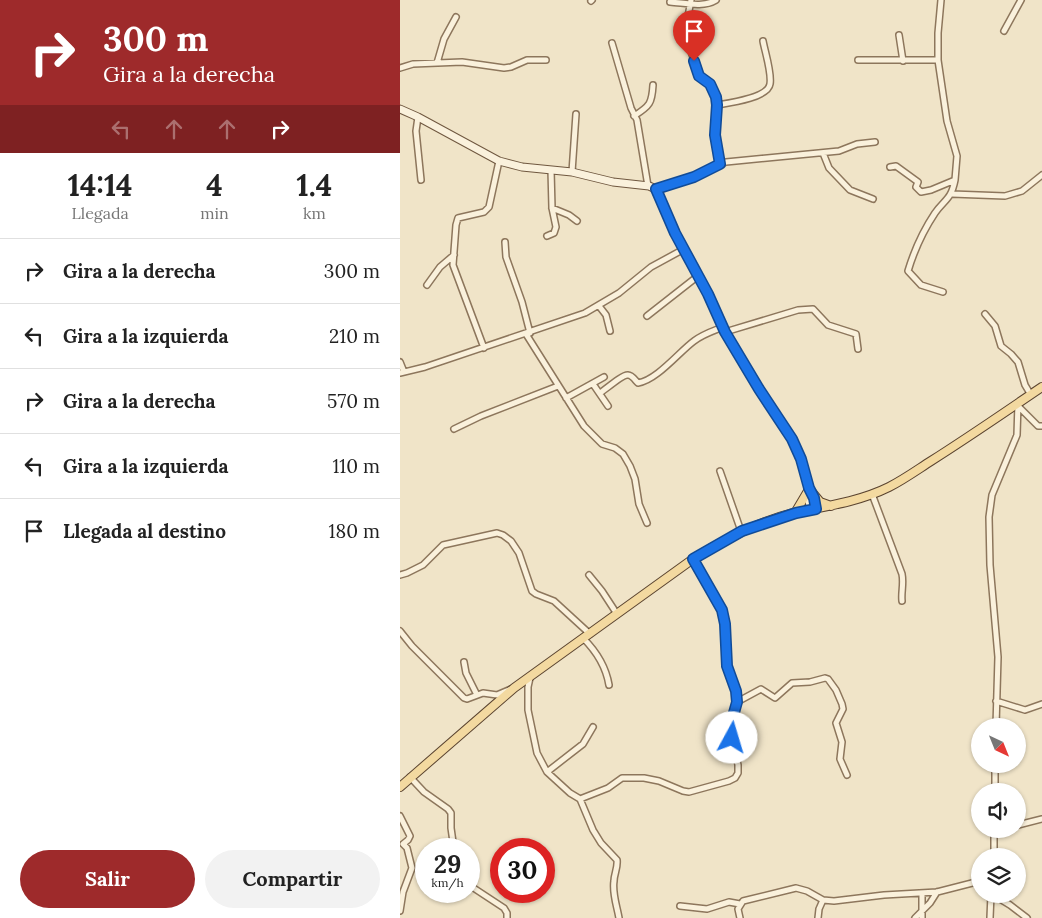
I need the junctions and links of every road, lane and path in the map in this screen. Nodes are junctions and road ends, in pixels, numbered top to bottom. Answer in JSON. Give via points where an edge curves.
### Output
{"nodes":[{"id":1,"x":716,"y":0,"type":"edge"},
{"id":2,"x":941,"y":0,"type":"edge"},
{"id":3,"x":1021,"y":0,"type":"edge"},
{"id":4,"x":670,"y":2,"type":"dead end"},
{"id":5,"x":690,"y":2,"type":"edge"},
{"id":6,"x":456,"y":17,"type":"dead end"},
{"id":7,"x":1004,"y":31,"type":"dead end"},
{"id":8,"x":898,"y":35,"type":"dead end"},
{"id":9,"x":763,"y":41,"type":"dead end"},
{"id":10,"x":612,"y":43,"type":"dead end"},
{"id":11,"x":546,"y":60,"type":"dead end"},
{"id":12,"x":858,"y":60,"type":"dead end"},
{"id":13,"x":938,"y":60,"type":"junction"},
{"id":14,"x":903,"y":61,"type":"junction"},
{"id":15,"x":437,"y":63,"type":"junction"},
{"id":16,"x":400,"y":68,"type":"edge"},
{"id":17,"x":653,"y":84,"type":"dead end"},
{"id":18,"x":717,"y":105,"type":"junction"},
{"id":19,"x":400,"y":109,"type":"edge"},
{"id":20,"x":576,"y":114,"type":"dead end"},
{"id":21,"x":634,"y":116,"type":"junction"},
{"id":22,"x":418,"y":117,"type":"junction"},
{"id":23,"x":875,"y":142,"type":"dead end"},
{"id":24,"x":823,"y":153,"type":"junction"},
{"id":25,"x":499,"y":161,"type":"junction"},
{"id":26,"x":720,"y":164,"type":"junction"},
{"id":27,"x":890,"y":167,"type":"dead end"},
{"id":28,"x":551,"y":170,"type":"junction"},
{"id":29,"x":572,"y":172,"type":"junction"},
{"id":30,"x":1042,"y":175,"type":"edge"},
{"id":31,"x":421,"y":180,"type":"dead end"},
{"id":32,"x":955,"y":180,"type":"junction"},
{"id":33,"x":652,"y":188,"type":"junction"},
{"id":34,"x":952,"y":194,"type":"junction"},
{"id":35,"x":873,"y":199,"type":"dead end"},
{"id":36,"x":552,"y":208,"type":"junction"},
{"id":37,"x":577,"y":221,"type":"dead end"},
{"id":38,"x":547,"y":236,"type":"dead end"},
{"id":39,"x":505,"y":242,"type":"dead end"},
{"id":40,"x":684,"y":249,"type":"junction"},
{"id":41,"x":454,"y":255,"type":"junction"},
{"id":42,"x":446,"y":262,"type":"junction"},
{"id":43,"x":453,"y":265,"type":"junction"},
{"id":44,"x":698,"y":276,"type":"junction"},
{"id":45,"x":427,"y":285,"type":"dead end"},
{"id":46,"x":943,"y":292,"type":"dead end"},
{"id":47,"x":600,"y":306,"type":"junction"},
{"id":48,"x":985,"y":314,"type":"dead end"},
{"id":49,"x":646,"y":316,"type":"dead end"},
{"id":50,"x":724,"y":329,"type":"junction"},
{"id":51,"x":610,"y":331,"type":"dead end"},
{"id":52,"x":528,"y":334,"type":"junction"},
{"id":53,"x":484,"y":348,"type":"junction"},
{"id":54,"x":858,"y":349,"type":"dead end"},
{"id":55,"x":400,"y":362,"type":"edge"},
{"id":56,"x":402,"y":373,"type":"edge"},
{"id":57,"x":604,"y":377,"type":"dead end"},
{"id":58,"x":594,"y":384,"type":"junction"},
{"id":59,"x":558,"y":386,"type":"junction"},
{"id":60,"x":1042,"y":387,"type":"edge"},
{"id":61,"x":600,"y":393,"type":"junction"},
{"id":62,"x":1031,"y":395,"type":"junction"},
{"id":63,"x":566,"y":398,"type":"junction"},
{"id":64,"x":1019,"y":405,"type":"junction"},
{"id":65,"x":608,"y":406,"type":"dead end"},
{"id":66,"x":1042,"y":426,"type":"edge"},
{"id":67,"x":454,"y":429,"type":"dead end"},
{"id":68,"x":720,"y":471,"type":"dead end"},
{"id":69,"x":809,"y":490,"type":"junction"},
{"id":70,"x":872,"y":494,"type":"junction"},
{"id":71,"x":831,"y":506,"type":"junction"},
{"id":72,"x":814,"y":510,"type":"junction"},
{"id":73,"x":796,"y":513,"type":"junction"},
{"id":74,"x":646,"y":523,"type":"dead end"},
{"id":75,"x":742,"y":531,"type":"junction"},
{"id":76,"x":693,"y":559,"type":"junction"},
{"id":77,"x":400,"y":575,"type":"edge"},
{"id":78,"x":589,"y":576,"type":"dead end"},
{"id":79,"x":902,"y":601,"type":"dead end"},
{"id":80,"x":617,"y":614,"type":"junction"},
{"id":81,"x":400,"y":631,"type":"edge"},
{"id":82,"x":586,"y":636,"type":"junction"},
{"id":83,"x":464,"y":662,"type":"dead end"},
{"id":84,"x":531,"y":674,"type":"junction"},
{"id":85,"x":609,"y":685,"type":"dead end"},
{"id":86,"x":514,"y":688,"type":"junction"},
{"id":87,"x":477,"y":694,"type":"junction"},
{"id":88,"x":996,"y":701,"type":"junction"},
{"id":89,"x":737,"y":702,"type":"junction"},
{"id":90,"x":1042,"y":704,"type":"edge"},
{"id":91,"x":996,"y":718,"type":"edge"},
{"id":92,"x":593,"y":727,"type":"dead end"},
{"id":93,"x":547,"y":772,"type":"junction"},
{"id":94,"x":847,"y":775,"type":"dead end"},
{"id":95,"x":410,"y":778,"type":"junction"},
{"id":96,"x":400,"y":787,"type":"edge"},
{"id":97,"x":580,"y":799,"type":"junction"},
{"id":98,"x":400,"y":816,"type":"edge"},
{"id":99,"x":1042,"y":819,"type":"edge"},
{"id":100,"x":1026,"y":823,"type":"edge"},
{"id":101,"x":452,"y":838,"type":"edge"},
{"id":102,"x":971,"y":884,"type":"edge"},
{"id":103,"x":480,"y":892,"type":"edge"},
{"id":104,"x":938,"y":892,"type":"junction"},
{"id":105,"x":922,"y":893,"type":"junction"},
{"id":106,"x":824,"y":900,"type":"junction"},
{"id":107,"x":991,"y":903,"type":"edge"},
{"id":108,"x":1007,"y":903,"type":"edge"},
{"id":109,"x":740,"y":904,"type":"junction"},
{"id":110,"x":680,"y":906,"type":"dead end"},
{"id":111,"x":400,"y":911,"type":"edge"},
{"id":112,"x":922,"y":911,"type":"junction"},
{"id":113,"x":507,"y":918,"type":"edge"},
{"id":114,"x":619,"y":918,"type":"edge"},
{"id":115,"x":740,"y":918,"type":"edge"},
{"id":116,"x":818,"y":918,"type":"edge"},
{"id":117,"x":915,"y":918,"type":"edge"},
{"id":118,"x":922,"y":918,"type":"edge"},
{"id":119,"x":990,"y":918,"type":"edge"},
{"id":120,"x":1027,"y":918,"type":"edge"}],
"edges":[{"from":1,"to":5,"type":"street","via":[[710,3]]},
{"from":2,"to":13,"type":"street"},
{"from":3,"to":7,"type":"street"},
{"from":4,"to":5,"type":"street"},
{"from":5,"to":18,"type":"street","via":[[685,33],[699,76],[710,84]]},
{"from":6,"to":15,"type":"street"},
{"from":8,"to":14,"type":"street"},
{"from":9,"to":18,"type":"street","via":[[771,81],[769,89],[747,99]]},
{"from":10,"to":21,"type":"street"},
{"from":11,"to":15,"type":"street","via":[[527,60],[504,68],[462,62]]},
{"from":12,"to":14,"type":"street"},
{"from":13,"to":14,"type":"street"},
{"from":13,"to":32,"type":"street","via":[[947,121],[958,156]]},
{"from":15,"to":16,"type":"street"},
{"from":17,"to":21,"type":"street","via":[[651,102]]},
{"from":18,"to":26,"type":"street","via":[[715,135]]},
{"from":19,"to":22,"type":"street"},
{"from":20,"to":29,"type":"street"},
{"from":21,"to":33,"type":"street"},
{"from":22,"to":25,"type":"street"},
{"from":22,"to":31,"type":"street","via":[[416,131]]},
{"from":23,"to":24,"type":"street"},
{"from":24,"to":26,"type":"street"},
{"from":24,"to":35,"type":"street","via":[[829,168],[850,190]]},
{"from":25,"to":28,"type":"street"},
{"from":25,"to":41,"type":"street","via":[[489,207],[484,212],[458,218]]},
{"from":26,"to":33,"type":"street","via":[[694,177]]},
{"from":27,"to":32,"type":"street","via":[[896,166],[918,182],[916,187],[921,192]]},
{"from":28,"to":29,"type":"street"},
{"from":28,"to":36,"type":"street"},
{"from":29,"to":33,"type":"street"},
{"from":30,"to":34,"type":"street","via":[[1022,191],[1005,196]]},
{"from":32,"to":34,"type":"street"},
{"from":33,"to":40,"type":"street"},
{"from":34,"to":46,"type":"street","via":[[931,219],[916,246],[908,271],[921,285]]},
{"from":36,"to":37,"type":"street"},
{"from":36,"to":38,"type":"street","via":[[555,231]]},
{"from":39,"to":52,"type":"street","via":[[506,257],[522,302]]},
{"from":40,"to":44,"type":"street"},
{"from":40,"to":47,"type":"street","via":[[651,267]]},
{"from":41,"to":42,"type":"street"},
{"from":41,"to":43,"type":"street"},
{"from":42,"to":43,"type":"street"},
{"from":42,"to":45,"type":"street"},
{"from":43,"to":53,"type":"street"},
{"from":44,"to":49,"type":"street"},
{"from":44,"to":50,"type":"street"},
{"from":47,"to":51,"type":"street"},
{"from":47,"to":52,"type":"street"},
{"from":48,"to":62,"type":"street","via":[[995,326],[1001,346],[1018,362]]},
{"from":50,"to":54,"type":"street","via":[[813,309],[828,325],[856,334]]},
{"from":50,"to":61,"type":"street","via":[[697,339],[666,367],[643,382],[628,375],[622,376]]},
{"from":50,"to":69,"type":"street","via":[[792,439]]},
{"from":52,"to":53,"type":"street"},
{"from":52,"to":59,"type":"street"},
{"from":53,"to":56,"type":"street"},
{"from":55,"to":56,"type":"street"},
{"from":57,"to":58,"type":"street"},
{"from":58,"to":61,"type":"street"},
{"from":58,"to":63,"type":"street"},
{"from":59,"to":63,"type":"street"},
{"from":59,"to":67,"type":"street"},
{"from":60,"to":62,"type":"main road"},
{"from":61,"to":65,"type":"street"},
{"from":62,"to":64,"type":"main road"},
{"from":63,"to":74,"type":"street","via":[[596,439],[615,448],[630,466]]},
{"from":64,"to":66,"type":"street","via":[[1038,426]]},
{"from":64,"to":70,"type":"main road","via":[[898,482]]},
{"from":64,"to":88,"type":"street","via":[[1017,436],[992,495],[989,517],[998,657]]},
{"from":68,"to":75,"type":"street"},
{"from":69,"to":71,"type":"main road","via":[[820,502]]},
{"from":69,"to":72,"type":"street","via":[[809,502]]},
{"from":69,"to":73,"type":"main road"},
{"from":70,"to":71,"type":"main road"},
{"from":70,"to":79,"type":"street","via":[[902,574]]},
{"from":71,"to":72,"type":"main road"},
{"from":72,"to":73,"type":"main road"},
{"from":73,"to":75,"type":"main road"},
{"from":75,"to":76,"type":"main road"},
{"from":76,"to":80,"type":"main road"},
{"from":76,"to":89,"type":"street","via":[[722,610],[727,666]]},
{"from":77,"to":82,"type":"street","via":[[422,565],[443,545],[497,533],[512,541],[532,591],[554,601]]},
{"from":78,"to":80,"type":"street"},
{"from":80,"to":82,"type":"main road"},
{"from":81,"to":87,"type":"street","via":[[464,698]]},
{"from":82,"to":84,"type":"main road"},
{"from":82,"to":85,"type":"street"},
{"from":83,"to":87,"type":"street"},
{"from":84,"to":86,"type":"main road"},
{"from":84,"to":93,"type":"street","via":[[528,710],[537,753]]},
{"from":86,"to":87,"type":"street","via":[[496,694]]},
{"from":86,"to":95,"type":"main road"},
{"from":88,"to":90,"type":"street","via":[[1025,710]]},
{"from":88,"to":91,"type":"street"},
{"from":89,"to":94,"type":"street","via":[[761,689],[776,698],[792,682],[825,678],[836,690],[842,704],[836,723],[842,742],[840,758]]},
{"from":89,"to":97,"type":"street","via":[[730,727],[738,765],[735,778],[690,792],[659,781],[622,778],[608,788]]},
{"from":92,"to":93,"type":"street","via":[[583,744]]},
{"from":93,"to":97,"type":"street"},
{"from":95,"to":96,"type":"main road"},
{"from":95,"to":101,"type":"street","via":[[451,813]]},
{"from":97,"to":114,"type":"street","via":[[593,830],[618,862],[614,880]]},
{"from":98,"to":111,"type":"street","via":[[410,836],[403,844],[412,868]]},
{"from":99,"to":100,"type":"street"},
{"from":102,"to":104,"type":"street"},
{"from":103,"to":113,"type":"street","via":[[504,908]]},
{"from":104,"to":105,"type":"street"},
{"from":104,"to":112,"type":"street"},
{"from":105,"to":106,"type":"street","via":[[846,901]]},
{"from":105,"to":112,"type":"street"},
{"from":106,"to":109,"type":"street","via":[[796,888]]},
{"from":106,"to":116,"type":"street","via":[[818,909]]},
{"from":107,"to":119,"type":"street"},
{"from":108,"to":120,"type":"street"},
{"from":109,"to":110,"type":"street","via":[[729,902],[707,909]]},
{"from":109,"to":115,"type":"street"},
{"from":112,"to":117,"type":"street"},
{"from":112,"to":118,"type":"street"}]}
